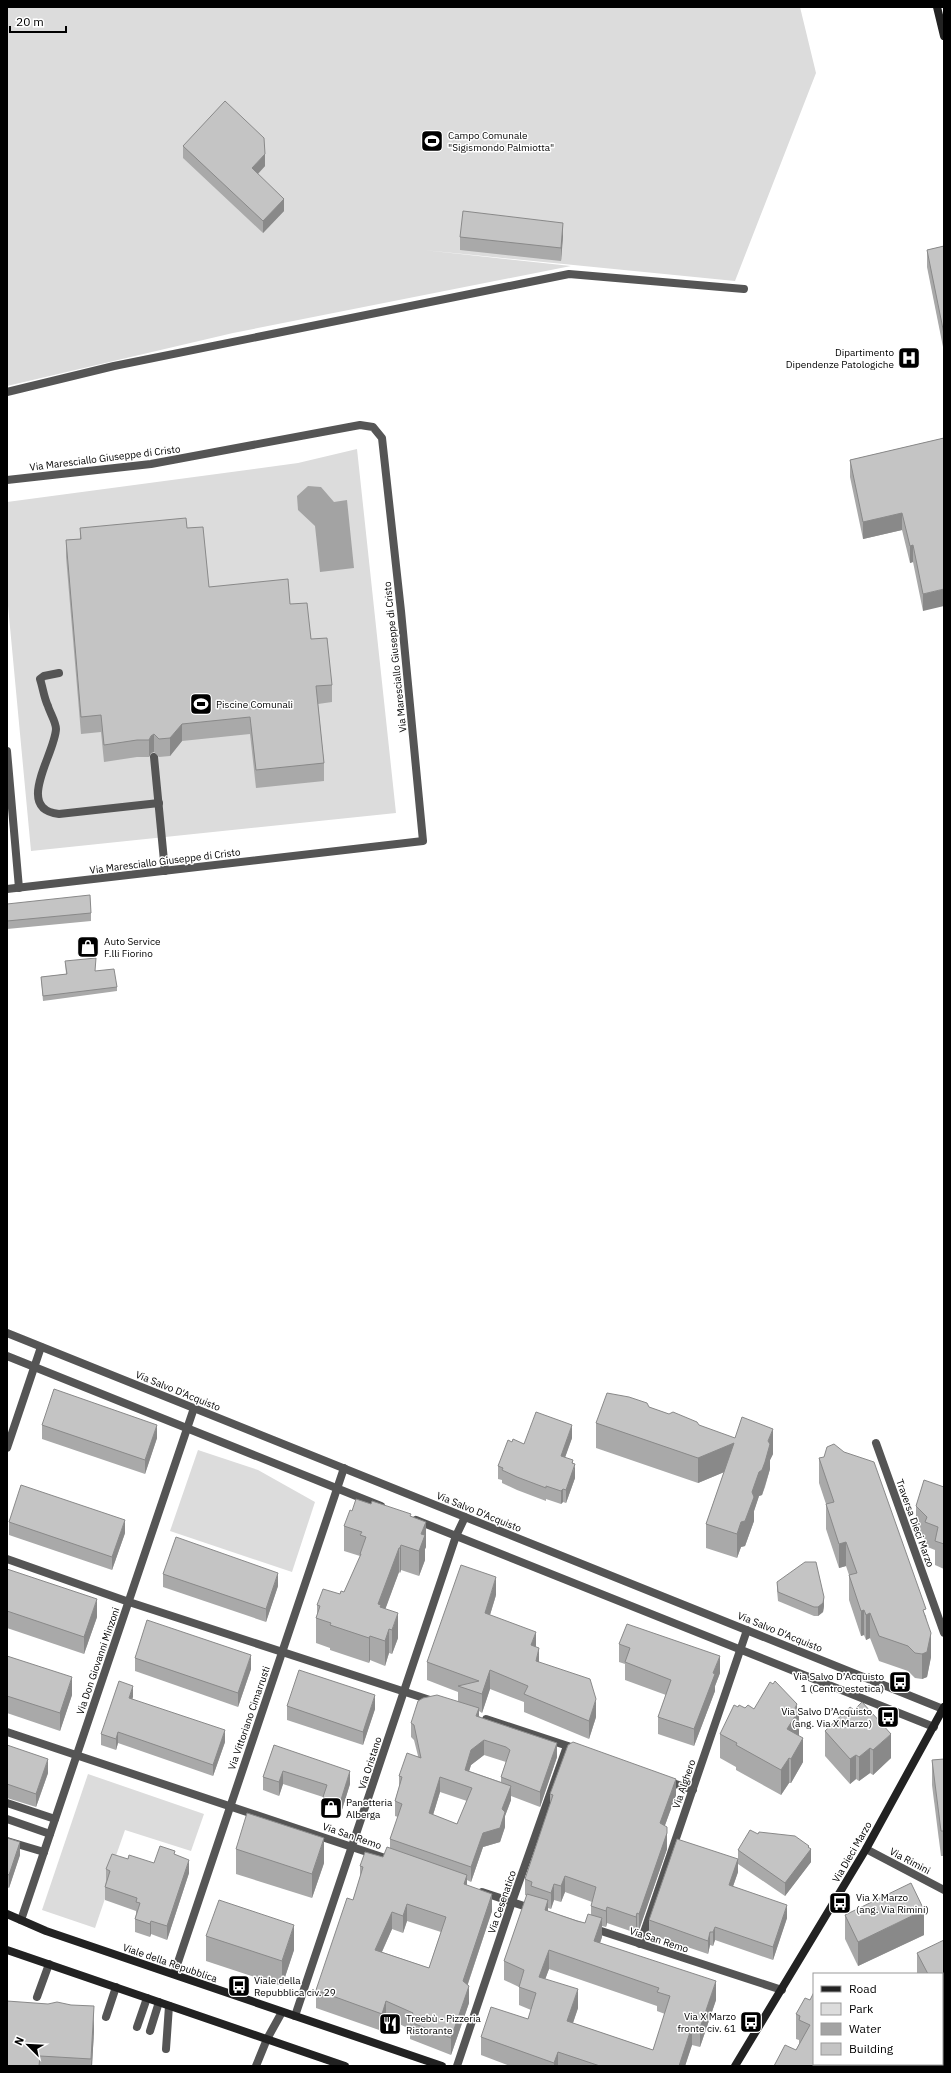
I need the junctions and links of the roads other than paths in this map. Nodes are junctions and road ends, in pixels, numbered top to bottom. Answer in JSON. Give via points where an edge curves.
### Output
{"nodes":[{"id":1,"x":937,"y":7,"type":"edge"},
{"id":2,"x":944,"y":36,"type":"edge"},
{"id":3,"x":744,"y":289,"type":"dead end"},
{"id":4,"x":7,"y":392,"type":"edge"},
{"id":5,"x":7,"y":480,"type":"edge"},
{"id":6,"x":59,"y":673,"type":"dead end"},
{"id":7,"x":7,"y":751,"type":"edge"},
{"id":8,"x":154,"y":757,"type":"dead end"},
{"id":9,"x":159,"y":803,"type":"junction"},
{"id":10,"x":165,"y":871,"type":"junction"},
{"id":11,"x":20,"y":888,"type":"junction"},
{"id":12,"x":7,"y":889,"type":"edge"},
{"id":13,"x":7,"y":1333,"type":"edge"},
{"id":14,"x":41,"y":1347,"type":"junction"},
{"id":15,"x":7,"y":1356,"type":"edge"},
{"id":16,"x":33,"y":1367,"type":"junction"},
{"id":17,"x":194,"y":1408,"type":"junction"},
{"id":18,"x":187,"y":1428,"type":"junction"},
{"id":19,"x":876,"y":1443,"type":"dead end"},
{"id":20,"x":7,"y":1448,"type":"edge"},
{"id":21,"x":344,"y":1468,"type":"junction"},
{"id":22,"x":338,"y":1488,"type":"junction"},
{"id":23,"x":386,"y":1508,"type":"edge"},
{"id":24,"x":407,"y":1517,"type":"edge"},
{"id":25,"x":465,"y":1517,"type":"junction"},
{"id":26,"x":456,"y":1536,"type":"junction"},
{"id":27,"x":7,"y":1559,"type":"edge"},
{"id":28,"x":129,"y":1602,"type":"junction"},
{"id":29,"x":748,"y":1630,"type":"junction"},
{"id":30,"x":944,"y":1633,"type":"edge"},
{"id":31,"x":740,"y":1650,"type":"junction"},
{"id":32,"x":282,"y":1652,"type":"junction"},
{"id":33,"x":404,"y":1692,"type":"junction"},
{"id":34,"x":441,"y":1704,"type":"edge"},
{"id":35,"x":944,"y":1708,"type":"edge"},
{"id":36,"x":478,"y":1716,"type":"edge"},
{"id":37,"x":941,"y":1718,"type":"edge"},
{"id":38,"x":934,"y":1727,"type":"junction"},
{"id":39,"x":7,"y":1732,"type":"edge"},
{"id":40,"x":567,"y":1746,"type":"junction"},
{"id":41,"x":582,"y":1751,"type":"edge"},
{"id":42,"x":76,"y":1756,"type":"junction"},
{"id":43,"x":656,"y":1777,"type":"edge"},
{"id":44,"x":693,"y":1790,"type":"junction"},
{"id":45,"x":7,"y":1803,"type":"edge"},
{"id":46,"x":230,"y":1806,"type":"junction"},
{"id":47,"x":7,"y":1819,"type":"edge"},
{"id":48,"x":55,"y":1819,"type":"junction"},
{"id":49,"x":50,"y":1834,"type":"junction"},
{"id":50,"x":7,"y":1841,"type":"edge"},
{"id":51,"x":352,"y":1846,"type":"junction"},
{"id":52,"x":866,"y":1849,"type":"junction"},
{"id":53,"x":44,"y":1852,"type":"junction"},
{"id":54,"x":396,"y":1862,"type":"edge"},
{"id":55,"x":476,"y":1890,"type":"edge"},
{"id":56,"x":944,"y":1890,"type":"edge"},
{"id":57,"x":512,"y":1902,"type":"junction"},
{"id":58,"x":542,"y":1912,"type":"edge"},
{"id":59,"x":7,"y":1914,"type":"edge"},
{"id":60,"x":21,"y":1920,"type":"junction"},
{"id":61,"x":580,"y":1924,"type":"edge"},
{"id":62,"x":640,"y":1944,"type":"junction"},
{"id":63,"x":7,"y":1950,"type":"edge"},
{"id":64,"x":49,"y":1964,"type":"junction"},
{"id":65,"x":174,"y":1974,"type":"junction"},
{"id":66,"x":116,"y":1987,"type":"junction"},
{"id":67,"x":782,"y":1990,"type":"junction"},
{"id":68,"x":37,"y":1997,"type":"dead end"},
{"id":69,"x":147,"y":1998,"type":"junction"},
{"id":70,"x":159,"y":2002,"type":"junction"},
{"id":71,"x":169,"y":2006,"type":"junction"},
{"id":72,"x":282,"y":2012,"type":"junction"},
{"id":73,"x":296,"y":2016,"type":"junction"},
{"id":74,"x":106,"y":2017,"type":"dead end"},
{"id":75,"x":137,"y":2027,"type":"dead end"},
{"id":76,"x":150,"y":2032,"type":"dead end"},
{"id":77,"x":267,"y":2039,"type":"junction"},
{"id":78,"x":166,"y":2048,"type":"dead end"},
{"id":79,"x":323,"y":2062,"type":"edge"},
{"id":80,"x":256,"y":2066,"type":"edge"},
{"id":81,"x":345,"y":2066,"type":"edge"},
{"id":82,"x":442,"y":2066,"type":"edge"},
{"id":83,"x":457,"y":2066,"type":"edge"},
{"id":84,"x":735,"y":2066,"type":"edge"}],
"edges":[{"from":1,"to":2,"type":"main road"},
{"from":3,"to":4,"type":"street","via":[[569,274],[114,366]]},
{"from":5,"to":10,"type":"street","name":"Via Maresciallo Giuseppe di Cristo","via":[[151,464],[360,424],[373,427],[382,438],[422,841]]},
{"from":6,"to":9,"type":"street","via":[[40,679],[56,727],[54,742],[39,780],[37,799],[42,808],[49,813],[59,814]]},
{"from":7,"to":11,"type":"street"},
{"from":8,"to":9,"type":"street"},
{"from":9,"to":10,"type":"street"},
{"from":10,"to":11,"type":"street","name":"Via Maresciallo Giuseppe di Cristo"},
{"from":11,"to":12,"type":"street","name":"Via Maresciallo Giuseppe di Cristo"},
{"from":13,"to":14,"type":"street","name":"Via Salvo D'Acquisto"},
{"from":14,"to":16,"type":"street"},
{"from":14,"to":17,"type":"street","name":"Via Salvo D'Acquisto"},
{"from":15,"to":16,"type":"street"},
{"from":16,"to":18,"type":"street"},
{"from":16,"to":20,"type":"street"},
{"from":17,"to":18,"type":"street","name":"Via Don Giovanni Minzoni"},
{"from":17,"to":21,"type":"street","name":"Via Salvo D'Acquisto"},
{"from":18,"to":22,"type":"street"},
{"from":18,"to":28,"type":"street","name":"Via Don Giovanni Minzoni"},
{"from":19,"to":30,"type":"street","name":"Traversa Dieci Marzo"},
{"from":21,"to":22,"type":"street","name":"Via Vittoriano Cimarrusti"},
{"from":21,"to":25,"type":"street","name":"Via Salvo D'Acquisto"},
{"from":22,"to":23,"type":"street"},
{"from":22,"to":32,"type":"street","name":"Via Vittoriano Cimarrusti"},
{"from":24,"to":26,"type":"street"},
{"from":25,"to":26,"type":"street","name":"Via Oristano"},
{"from":25,"to":29,"type":"street","name":"Via Salvo D'Acquisto"},
{"from":26,"to":31,"type":"street"},
{"from":26,"to":33,"type":"street","name":"Via Oristano"},
{"from":27,"to":28,"type":"street"},
{"from":28,"to":32,"type":"street"},
{"from":28,"to":42,"type":"street","name":"Via Don Giovanni Minzoni"},
{"from":29,"to":31,"type":"street","name":"Via Alghero"},
{"from":29,"to":35,"type":"street","name":"Via Salvo D'Acquisto"},
{"from":31,"to":38,"type":"street"},
{"from":31,"to":44,"type":"street","name":"Via Alghero"},
{"from":32,"to":33,"type":"street"},
{"from":32,"to":46,"type":"street","name":"Via Vittoriano Cimarrusti"},
{"from":33,"to":34,"type":"street"},
{"from":33,"to":51,"type":"street","name":"Via Oristano"},
{"from":35,"to":37,"type":"main road","name":"Via Dieci Marzo"},
{"from":36,"to":40,"type":"street"},
{"from":37,"to":38,"type":"main road","name":"Via Dieci Marzo"},
{"from":38,"to":52,"type":"main road","name":"Via Dieci Marzo"},
{"from":39,"to":42,"type":"street","name":"Via San Remo"},
{"from":40,"to":41,"type":"street"},
{"from":40,"to":57,"type":"street","name":"Via Cesenatico"},
{"from":42,"to":46,"type":"street","name":"Via San Remo"},
{"from":42,"to":48,"type":"street","name":"Via Don Giovanni Minzoni"},
{"from":43,"to":44,"type":"street"},
{"from":44,"to":62,"type":"street","name":"Via Alghero"},
{"from":45,"to":48,"type":"street"},
{"from":46,"to":51,"type":"street","name":"Via San Remo"},
{"from":46,"to":65,"type":"street","name":"Via Vittoriano Cimarrusti"},
{"from":47,"to":49,"type":"street"},
{"from":48,"to":49,"type":"street","name":"Via Don Giovanni Minzoni"},
{"from":49,"to":53,"type":"street","name":"Via Don Giovanni Minzoni"},
{"from":50,"to":53,"type":"street"},
{"from":51,"to":54,"type":"street","name":"Via San Remo"},
{"from":51,"to":73,"type":"street","name":"Via Oristano"},
{"from":52,"to":56,"type":"street","name":"Via Rimini"},
{"from":52,"to":67,"type":"main road","name":"Via Dieci Marzo"},
{"from":53,"to":60,"type":"street","name":"Via Don Giovanni Minzoni"},
{"from":55,"to":57,"type":"street"},
{"from":57,"to":58,"type":"street"},
{"from":57,"to":83,"type":"street","name":"Via Cesenatico"},
{"from":59,"to":60,"type":"main road","name":"Viale della Repubblica"},
{"from":60,"to":65,"type":"main road","name":"Viale della Repubblica","via":[[46,1931]]},
{"from":61,"to":62,"type":"street","name":"Via San Remo"},
{"from":62,"to":67,"type":"street","name":"Via San Remo"},
{"from":63,"to":64,"type":"main road"},
{"from":64,"to":66,"type":"main road"},
{"from":64,"to":68,"type":"street"},
{"from":65,"to":72,"type":"main road","name":"Viale della Repubblica"},
{"from":66,"to":69,"type":"main road"},
{"from":66,"to":74,"type":"street"},
{"from":67,"to":84,"type":"main road","name":"Via Dieci Marzo"},
{"from":69,"to":70,"type":"main road"},
{"from":69,"to":75,"type":"street"},
{"from":70,"to":71,"type":"main road"},
{"from":70,"to":76,"type":"street"},
{"from":71,"to":77,"type":"main road"},
{"from":71,"to":78,"type":"street"},
{"from":72,"to":73,"type":"main road","name":"Viale della Repubblica"},
{"from":72,"to":77,"type":"street"},
{"from":73,"to":82,"type":"main road","name":"Viale della Repubblica"},
{"from":77,"to":79,"type":"main road"},
{"from":77,"to":80,"type":"street"},
{"from":79,"to":81,"type":"main road"}]}
